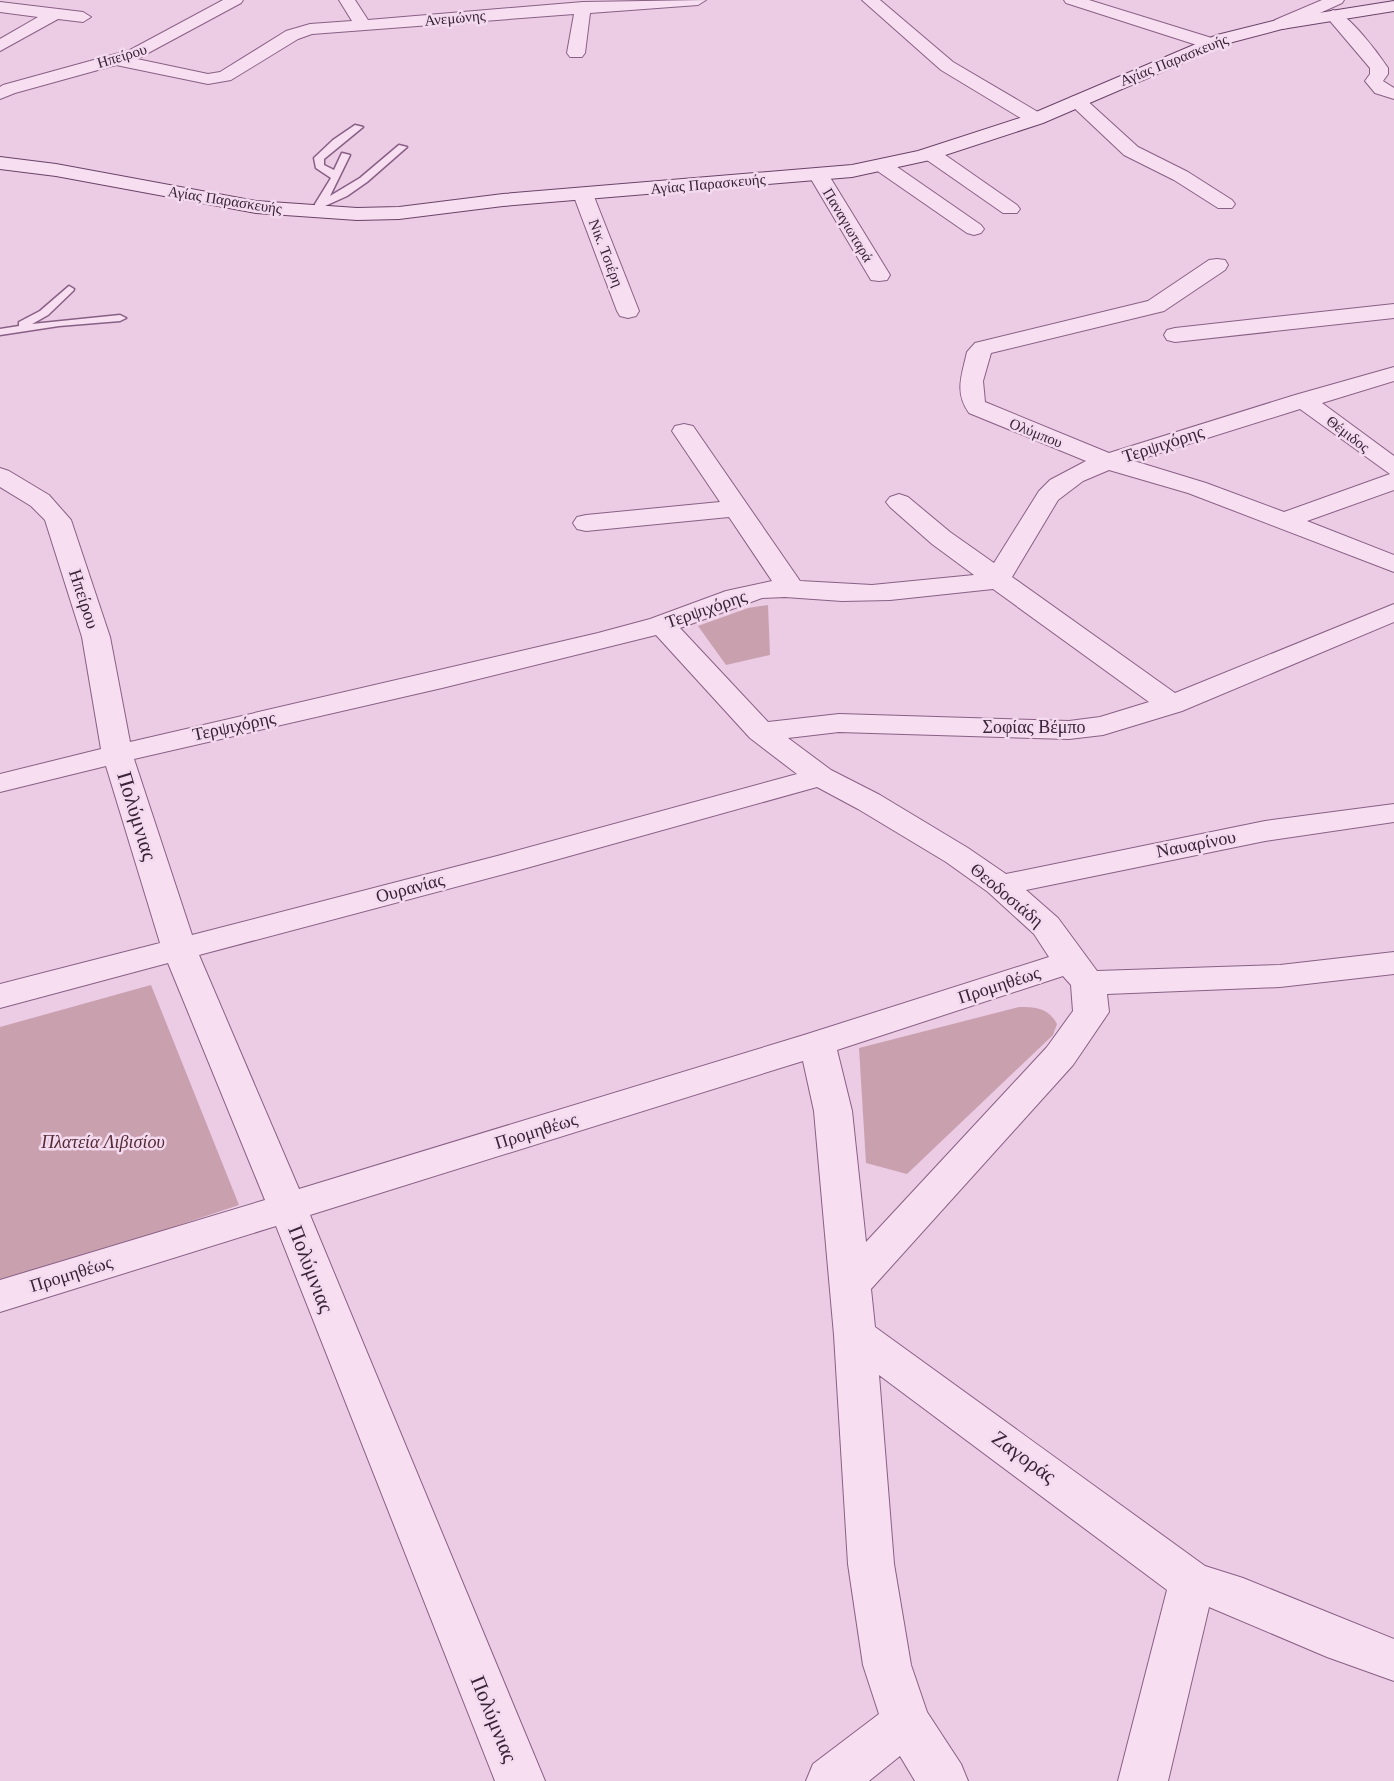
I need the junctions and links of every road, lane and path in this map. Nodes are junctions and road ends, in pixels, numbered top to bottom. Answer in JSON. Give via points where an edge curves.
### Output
{"nodes":[{"id":1,"x":235,"y":0,"type":"edge"},
{"id":2,"x":347,"y":0,"type":"edge"},
{"id":3,"x":526,"y":0,"type":"edge"},
{"id":4,"x":642,"y":0,"type":"edge"},
{"id":5,"x":698,"y":0,"type":"edge"},
{"id":6,"x":870,"y":0,"type":"edge"},
{"id":7,"x":1072,"y":0,"type":"edge"},
{"id":8,"x":664,"y":2,"type":"junction"},
{"id":9,"x":1394,"y":6,"type":"edge"},
{"id":10,"x":0,"y":7,"type":"edge"},
{"id":11,"x":577,"y":8,"type":"junction"},
{"id":12,"x":1335,"y":8,"type":"edge"},
{"id":13,"x":56,"y":13,"type":"junction"},
{"id":14,"x":83,"y":17,"type":"dead end"},
{"id":15,"x":363,"y":25,"type":"junction"},
{"id":16,"x":1209,"y":43,"type":"junction"},
{"id":17,"x":0,"y":46,"type":"edge"},
{"id":18,"x":576,"y":53,"type":"dead end"},
{"id":19,"x":1371,"y":57,"type":"junction"},
{"id":20,"x":1394,"y":59,"type":"edge"},
{"id":21,"x":117,"y":60,"type":"junction"},
{"id":22,"x":3,"y":88,"type":"edge"},
{"id":23,"x":1394,"y":94,"type":"edge"},
{"id":24,"x":1077,"y":101,"type":"junction"},
{"id":25,"x":1036,"y":119,"type":"junction"},
{"id":26,"x":358,"y":127,"type":"dead end"},
{"id":27,"x":402,"y":147,"type":"dead end"},
{"id":28,"x":931,"y":154,"type":"junction"},
{"id":29,"x":345,"y":155,"type":"dead end"},
{"id":30,"x":0,"y":163,"type":"edge"},
{"id":31,"x":883,"y":166,"type":"junction"},
{"id":32,"x":818,"y":174,"type":"junction"},
{"id":33,"x":336,"y":178,"type":"junction"},
{"id":34,"x":583,"y":194,"type":"junction"},
{"id":35,"x":1224,"y":204,"type":"dead end"},
{"id":36,"x":318,"y":208,"type":"junction"},
{"id":37,"x":1010,"y":209,"type":"dead end"},
{"id":38,"x":974,"y":229,"type":"dead end"},
{"id":39,"x":1217,"y":265,"type":"dead end"},
{"id":40,"x":879,"y":275,"type":"dead end"},
{"id":41,"x":69,"y":289,"type":"dead end"},
{"id":42,"x":628,"y":311,"type":"dead end"},
{"id":43,"x":1394,"y":311,"type":"edge"},
{"id":44,"x":120,"y":318,"type":"dead end"},
{"id":45,"x":6,"y":331,"type":"edge"},
{"id":46,"x":1175,"y":335,"type":"dead end"},
{"id":47,"x":1394,"y":374,"type":"edge"},
{"id":48,"x":1303,"y":400,"type":"junction"},
{"id":49,"x":684,"y":431,"type":"dead end"},
{"id":50,"x":1110,"y":462,"type":"junction"},
{"id":51,"x":1394,"y":468,"type":"edge"},
{"id":52,"x":0,"y":476,"type":"edge"},
{"id":53,"x":1394,"y":481,"type":"edge"},
{"id":54,"x":899,"y":502,"type":"dead end"},
{"id":55,"x":738,"y":508,"type":"junction"},
{"id":56,"x":1284,"y":521,"type":"junction"},
{"id":57,"x":586,"y":523,"type":"dead end"},
{"id":58,"x":1394,"y":564,"type":"edge"},
{"id":59,"x":997,"y":580,"type":"junction"},
{"id":60,"x":791,"y":588,"type":"junction"},
{"id":61,"x":1394,"y":612,"type":"edge"},
{"id":62,"x":661,"y":624,"type":"junction"},
{"id":63,"x":1172,"y":705,"type":"junction"},
{"id":64,"x":761,"y":732,"type":"junction"},
{"id":65,"x":117,"y":752,"type":"junction"},
{"id":66,"x":820,"y":777,"type":"junction"},
{"id":67,"x":0,"y":783,"type":"edge"},
{"id":68,"x":1394,"y":813,"type":"edge"},
{"id":69,"x":1000,"y":885,"type":"junction"},
{"id":70,"x":179,"y":948,"type":"junction"},
{"id":71,"x":1394,"y":963,"type":"edge"},
{"id":72,"x":1079,"y":973,"type":"junction"},
{"id":73,"x":0,"y":996,"type":"edge"},
{"id":74,"x":817,"y":1044,"type":"junction"},
{"id":75,"x":288,"y":1208,"type":"junction"},
{"id":76,"x":849,"y":1286,"type":"junction"},
{"id":77,"x":0,"y":1296,"type":"edge"},
{"id":78,"x":855,"y":1335,"type":"junction"},
{"id":79,"x":1192,"y":1582,"type":"junction"},
{"id":80,"x":1394,"y":1660,"type":"edge"},
{"id":81,"x":906,"y":1722,"type":"junction"},
{"id":82,"x":520,"y":1781,"type":"edge"},
{"id":83,"x":831,"y":1781,"type":"edge"},
{"id":84,"x":943,"y":1781,"type":"edge"},
{"id":85,"x":1143,"y":1781,"type":"edge"}],
"edges":[{"from":1,"to":21,"type":"street","name":"Ηπείρου","via":[[155,45]]},
{"from":2,"to":15,"type":"street"},
{"from":3,"to":11,"type":"street","via":[[550,7]]},
{"from":4,"to":8,"type":"street"},
{"from":5,"to":8,"type":"street","name":"Ανεμώνης"},
{"from":6,"to":25,"type":"street","via":[[947,66]]},
{"from":7,"to":16,"type":"street"},
{"from":8,"to":11,"type":"street","name":"Ανεμώνης"},
{"from":9,"to":12,"type":"street","name":"Αγίας Παρασκευής"},
{"from":10,"to":13,"type":"street"},
{"from":11,"to":15,"type":"street","name":"Ανεμώνης"},
{"from":11,"to":18,"type":"street"},
{"from":12,"to":16,"type":"street","name":"Αγίας Παρασκευής"},
{"from":12,"to":19,"type":"street"},
{"from":13,"to":14,"type":"street"},
{"from":13,"to":17,"type":"street"},
{"from":15,"to":21,"type":"street","name":"Ανεμώνης","via":[[300,31],[216,77]]},
{"from":16,"to":24,"type":"street","name":"Αγίας Παρασκευής"},
{"from":19,"to":20,"type":"street"},
{"from":19,"to":23,"type":"street","via":[[1379,68],[1374,81],[1377,86]]},
{"from":21,"to":22,"type":"street","name":"Ηπείρου"},
{"from":24,"to":25,"type":"street","name":"Αγίας Παρασκευής"},
{"from":24,"to":35,"type":"street","via":[[1131,151]]},
{"from":25,"to":28,"type":"street","name":"Αγίας Παρασκευής"},
{"from":26,"to":33,"type":"lane","via":[[319,158],[319,166]]},
{"from":27,"to":36,"type":"lane","via":[[366,180]]},
{"from":28,"to":31,"type":"street","name":"Αγίας Παρασκευής"},
{"from":28,"to":37,"type":"street"},
{"from":29,"to":33,"type":"lane"},
{"from":30,"to":36,"type":"street","name":"Αγίας Παρασκευής","via":[[236,204]]},
{"from":31,"to":32,"type":"street","name":"Αγίας Παρασκευής"},
{"from":31,"to":38,"type":"street"},
{"from":32,"to":34,"type":"street","name":"Αγίας Παρασκευής"},
{"from":32,"to":40,"type":"street","name":"Παναγιωταρά"},
{"from":33,"to":36,"type":"lane"},
{"from":34,"to":36,"type":"street","name":"Αγίας Παρασκευής","via":[[399,213]]},
{"from":34,"to":42,"type":"street","name":"Νικ. Τσιέρη"},
{"from":39,"to":50,"type":"street","name":"Ολύμπου","via":[[1156,306],[990,345],[978,352],[970,397],[977,408]]},
{"from":41,"to":45,"type":"lane","via":[[44,313]]},
{"from":43,"to":46,"type":"street"},
{"from":44,"to":45,"type":"lane"},
{"from":47,"to":48,"type":"street","name":"Τερψιχόρης"},
{"from":48,"to":50,"type":"street","name":"Τερψιχόρης"},
{"from":48,"to":51,"type":"street","name":"Θέμιδος"},
{"from":49,"to":55,"type":"street"},
{"from":50,"to":56,"type":"street","name":"Ολύμπου","via":[[1197,488]]},
{"from":50,"to":59,"type":"street","name":"Τερψιχόρης","via":[[1053,489]]},
{"from":52,"to":65,"type":"street","name":"Ηπείρου","via":[[44,505],[58,520],[96,637]]},
{"from":53,"to":56,"type":"street"},
{"from":54,"to":59,"type":"street"},
{"from":55,"to":57,"type":"street"},
{"from":55,"to":60,"type":"street"},
{"from":56,"to":58,"type":"street","name":"Ολύμπου"},
{"from":59,"to":60,"type":"street","name":"Τερψιχόρης","via":[[864,593]]},
{"from":59,"to":63,"type":"street"},
{"from":60,"to":62,"type":"street","name":"Τερψιχόρης","via":[[736,596]]},
{"from":61,"to":63,"type":"street","name":"Σοφίας Βέμπο"},
{"from":62,"to":64,"type":"street","name":"Θεοδοσιάδη"},
{"from":62,"to":65,"type":"street","name":"Τερψιχόρης","via":[[424,684]]},
{"from":63,"to":64,"type":"street","name":"Σοφίας Βέμπο","via":[[1102,726],[1069,730],[839,723]]},
{"from":64,"to":66,"type":"street","name":"Θεοδοσιάδη"},
{"from":65,"to":67,"type":"street","name":"Τερψιχόρης"},
{"from":65,"to":70,"type":"street","name":"Πολύμνιας"},
{"from":66,"to":69,"type":"street","name":"Θεοδοσιάδη","via":[[869,802]]},
{"from":66,"to":70,"type":"street","name":"Ουρανίας"},
{"from":68,"to":69,"type":"street","name":"Ναυαρίνου","via":[[1265,831]]},
{"from":69,"to":72,"type":"street","name":"Θεοδοσιάδη","via":[[1046,926]]},
{"from":70,"to":73,"type":"street","name":"Ουρανίας"},
{"from":70,"to":75,"type":"street","name":"Πολύμνιας"},
{"from":71,"to":72,"type":"street","name":"Προμηθέως","via":[[1359,970],[1262,977]]},
{"from":72,"to":74,"type":"street","name":"Προμηθέως"},
{"from":72,"to":76,"type":"street","name":"Θεοδοσιάδη","via":[[1091,1012],[1060,1056]]},
{"from":74,"to":75,"type":"street","name":"Προμηθέως"},
{"from":74,"to":76,"type":"street","via":[[833,1111]]},
{"from":75,"to":77,"type":"street","name":"Προμηθέως"},
{"from":75,"to":82,"type":"street","name":"Πολύμνιας"},
{"from":76,"to":78,"type":"street"},
{"from":78,"to":79,"type":"street","name":"Ζαγοράς"},
{"from":78,"to":81,"type":"street","via":[[871,1564],[886,1665]]},
{"from":79,"to":80,"type":"street","via":[[1227,1592]]},
{"from":79,"to":85,"type":"street"},
{"from":81,"to":83,"type":"street"},
{"from":81,"to":84,"type":"street"}]}
